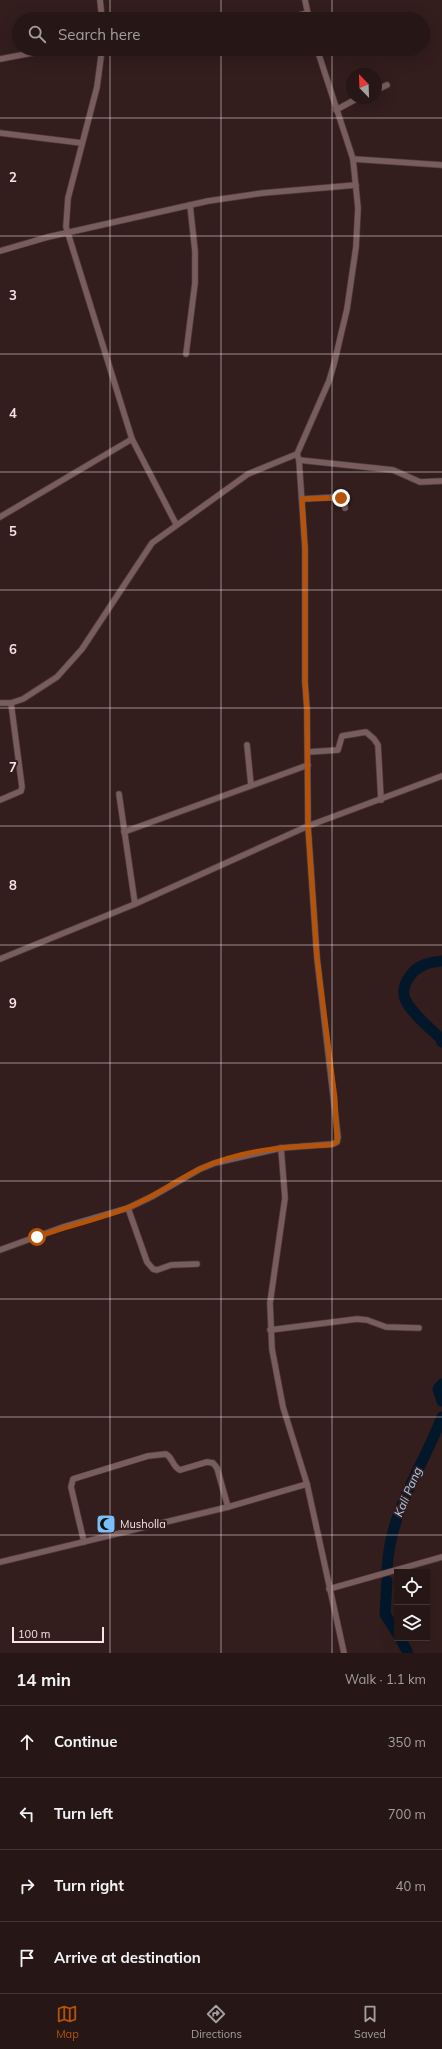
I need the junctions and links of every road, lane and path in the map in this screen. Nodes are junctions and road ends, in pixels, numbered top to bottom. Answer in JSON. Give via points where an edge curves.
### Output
{"nodes":[{"id":1,"x":100,"y":0,"type":"edge"},
{"id":2,"x":305,"y":0,"type":"edge"},
{"id":3,"x":101,"y":12,"type":"edge"},
{"id":4,"x":308,"y":12,"type":"edge"},
{"id":5,"x":16,"y":56,"type":"edge"},
{"id":6,"x":101,"y":56,"type":"edge"},
{"id":7,"x":319,"y":56,"type":"edge"},
{"id":8,"x":0,"y":59,"type":"edge"},
{"id":9,"x":387,"y":86,"type":"dead end"},
{"id":10,"x":382,"y":88,"type":"edge"},
{"id":11,"x":347,"y":104,"type":"edge"},
{"id":12,"x":336,"y":110,"type":"junction"},
{"id":13,"x":0,"y":133,"type":"edge"},
{"id":14,"x":82,"y":143,"type":"junction"},
{"id":15,"x":352,"y":159,"type":"junction"},
{"id":16,"x":442,"y":165,"type":"edge"},
{"id":17,"x":356,"y":185,"type":"junction"},
{"id":18,"x":190,"y":205,"type":"junction"},
{"id":19,"x":67,"y":233,"type":"junction"},
{"id":20,"x":0,"y":251,"type":"edge"},
{"id":21,"x":186,"y":354,"type":"dead end"},
{"id":22,"x":134,"y":442,"type":"junction"},
{"id":23,"x":298,"y":457,"type":"junction"},
{"id":24,"x":442,"y":481,"type":"edge"},
{"id":25,"x":302,"y":499,"type":"junction"},
{"id":26,"x":345,"y":508,"type":"dead end"},
{"id":27,"x":0,"y":517,"type":"edge"},
{"id":28,"x":176,"y":524,"type":"junction"},
{"id":29,"x":0,"y":703,"type":"edge"},
{"id":30,"x":11,"y":703,"type":"junction"},
{"id":31,"x":247,"y":745,"type":"dead end"},
{"id":32,"x":308,"y":752,"type":"junction"},
{"id":33,"x":308,"y":765,"type":"junction"},
{"id":34,"x":442,"y":776,"type":"edge"},
{"id":35,"x":251,"y":785,"type":"junction"},
{"id":36,"x":118,"y":794,"type":"dead end"},
{"id":37,"x":0,"y":800,"type":"edge"},
{"id":38,"x":381,"y":800,"type":"junction"},
{"id":39,"x":308,"y":826,"type":"junction"},
{"id":40,"x":124,"y":832,"type":"junction"},
{"id":41,"x":135,"y":904,"type":"junction"},
{"id":42,"x":0,"y":959,"type":"edge"},
{"id":43,"x":281,"y":1148,"type":"junction"},
{"id":44,"x":128,"y":1208,"type":"junction"},
{"id":45,"x":0,"y":1250,"type":"edge"},
{"id":46,"x":197,"y":1264,"type":"dead end"},
{"id":47,"x":419,"y":1328,"type":"dead end"},
{"id":48,"x":270,"y":1330,"type":"junction"},
{"id":49,"x":307,"y":1484,"type":"junction"},
{"id":50,"x":228,"y":1507,"type":"junction"},
{"id":51,"x":84,"y":1542,"type":"junction"},
{"id":52,"x":442,"y":1557,"type":"edge"},
{"id":53,"x":0,"y":1562,"type":"edge"},
{"id":54,"x":329,"y":1589,"type":"junction"},
{"id":55,"x":344,"y":1653,"type":"edge"}],
"edges":[{"from":1,"to":3,"type":"street"},
{"from":2,"to":4,"type":"street"},
{"from":5,"to":8,"type":"street"},
{"from":6,"to":14,"type":"street","via":[[98,87]]},
{"from":7,"to":12,"type":"street"},
{"from":9,"to":10,"type":"street"},
{"from":11,"to":12,"type":"street"},
{"from":12,"to":15,"type":"street"},
{"from":13,"to":14,"type":"street"},
{"from":14,"to":19,"type":"street","via":[[67,204]]},
{"from":15,"to":16,"type":"street"},
{"from":15,"to":17,"type":"street"},
{"from":17,"to":18,"type":"street","via":[[234,196]]},
{"from":17,"to":23,"type":"street","via":[[356,247],[347,309],[329,381]]},
{"from":18,"to":19,"type":"street"},
{"from":18,"to":21,"type":"street","via":[[195,251],[195,282]]},
{"from":19,"to":20,"type":"street"},
{"from":19,"to":22,"type":"street"},
{"from":22,"to":27,"type":"street"},
{"from":22,"to":28,"type":"street"},
{"from":23,"to":24,"type":"street","via":[[394,470],[420,482]]},
{"from":23,"to":25,"type":"street"},
{"from":23,"to":28,"type":"street","via":[[248,474]]},
{"from":25,"to":26,"type":"street","via":[[337,497],[344,501]]},
{"from":25,"to":32,"type":"street"},
{"from":28,"to":30,"type":"street","via":[[152,543],[71,662],[42,689]]},
{"from":29,"to":30,"type":"street"},
{"from":30,"to":37,"type":"street","via":[[22,787],[21,791]]},
{"from":31,"to":35,"type":"street"},
{"from":32,"to":33,"type":"street"},
{"from":32,"to":38,"type":"street","via":[[338,750],[342,736],[366,732],[378,745]]},
{"from":33,"to":35,"type":"street"},
{"from":33,"to":39,"type":"street"},
{"from":34,"to":38,"type":"street"},
{"from":35,"to":40,"type":"street"},
{"from":36,"to":40,"type":"street"},
{"from":38,"to":39,"type":"street"},
{"from":39,"to":41,"type":"street"},
{"from":39,"to":43,"type":"street","via":[[317,958],[338,1137],[337,1142],[333,1144]]},
{"from":40,"to":41,"type":"street"},
{"from":41,"to":42,"type":"street"},
{"from":43,"to":44,"type":"street","via":[[214,1163]]},
{"from":43,"to":48,"type":"street","via":[[284,1198],[270,1303]]},
{"from":44,"to":45,"type":"street","via":[[63,1227]]},
{"from":44,"to":46,"type":"street","via":[[147,1262],[153,1269],[170,1265]]},
{"from":47,"to":48,"type":"street","via":[[386,1327],[357,1319]]},
{"from":48,"to":49,"type":"street","via":[[283,1408]]},
{"from":49,"to":50,"type":"street"},
{"from":49,"to":54,"type":"street"},
{"from":50,"to":51,"type":"street"},
{"from":50,"to":51,"type":"street","via":[[217,1468],[213,1463],[207,1462],[180,1470],[166,1454],[148,1456],[73,1479],[71,1487]]},
{"from":51,"to":53,"type":"street"},
{"from":52,"to":54,"type":"street"},
{"from":54,"to":55,"type":"street"}]}
